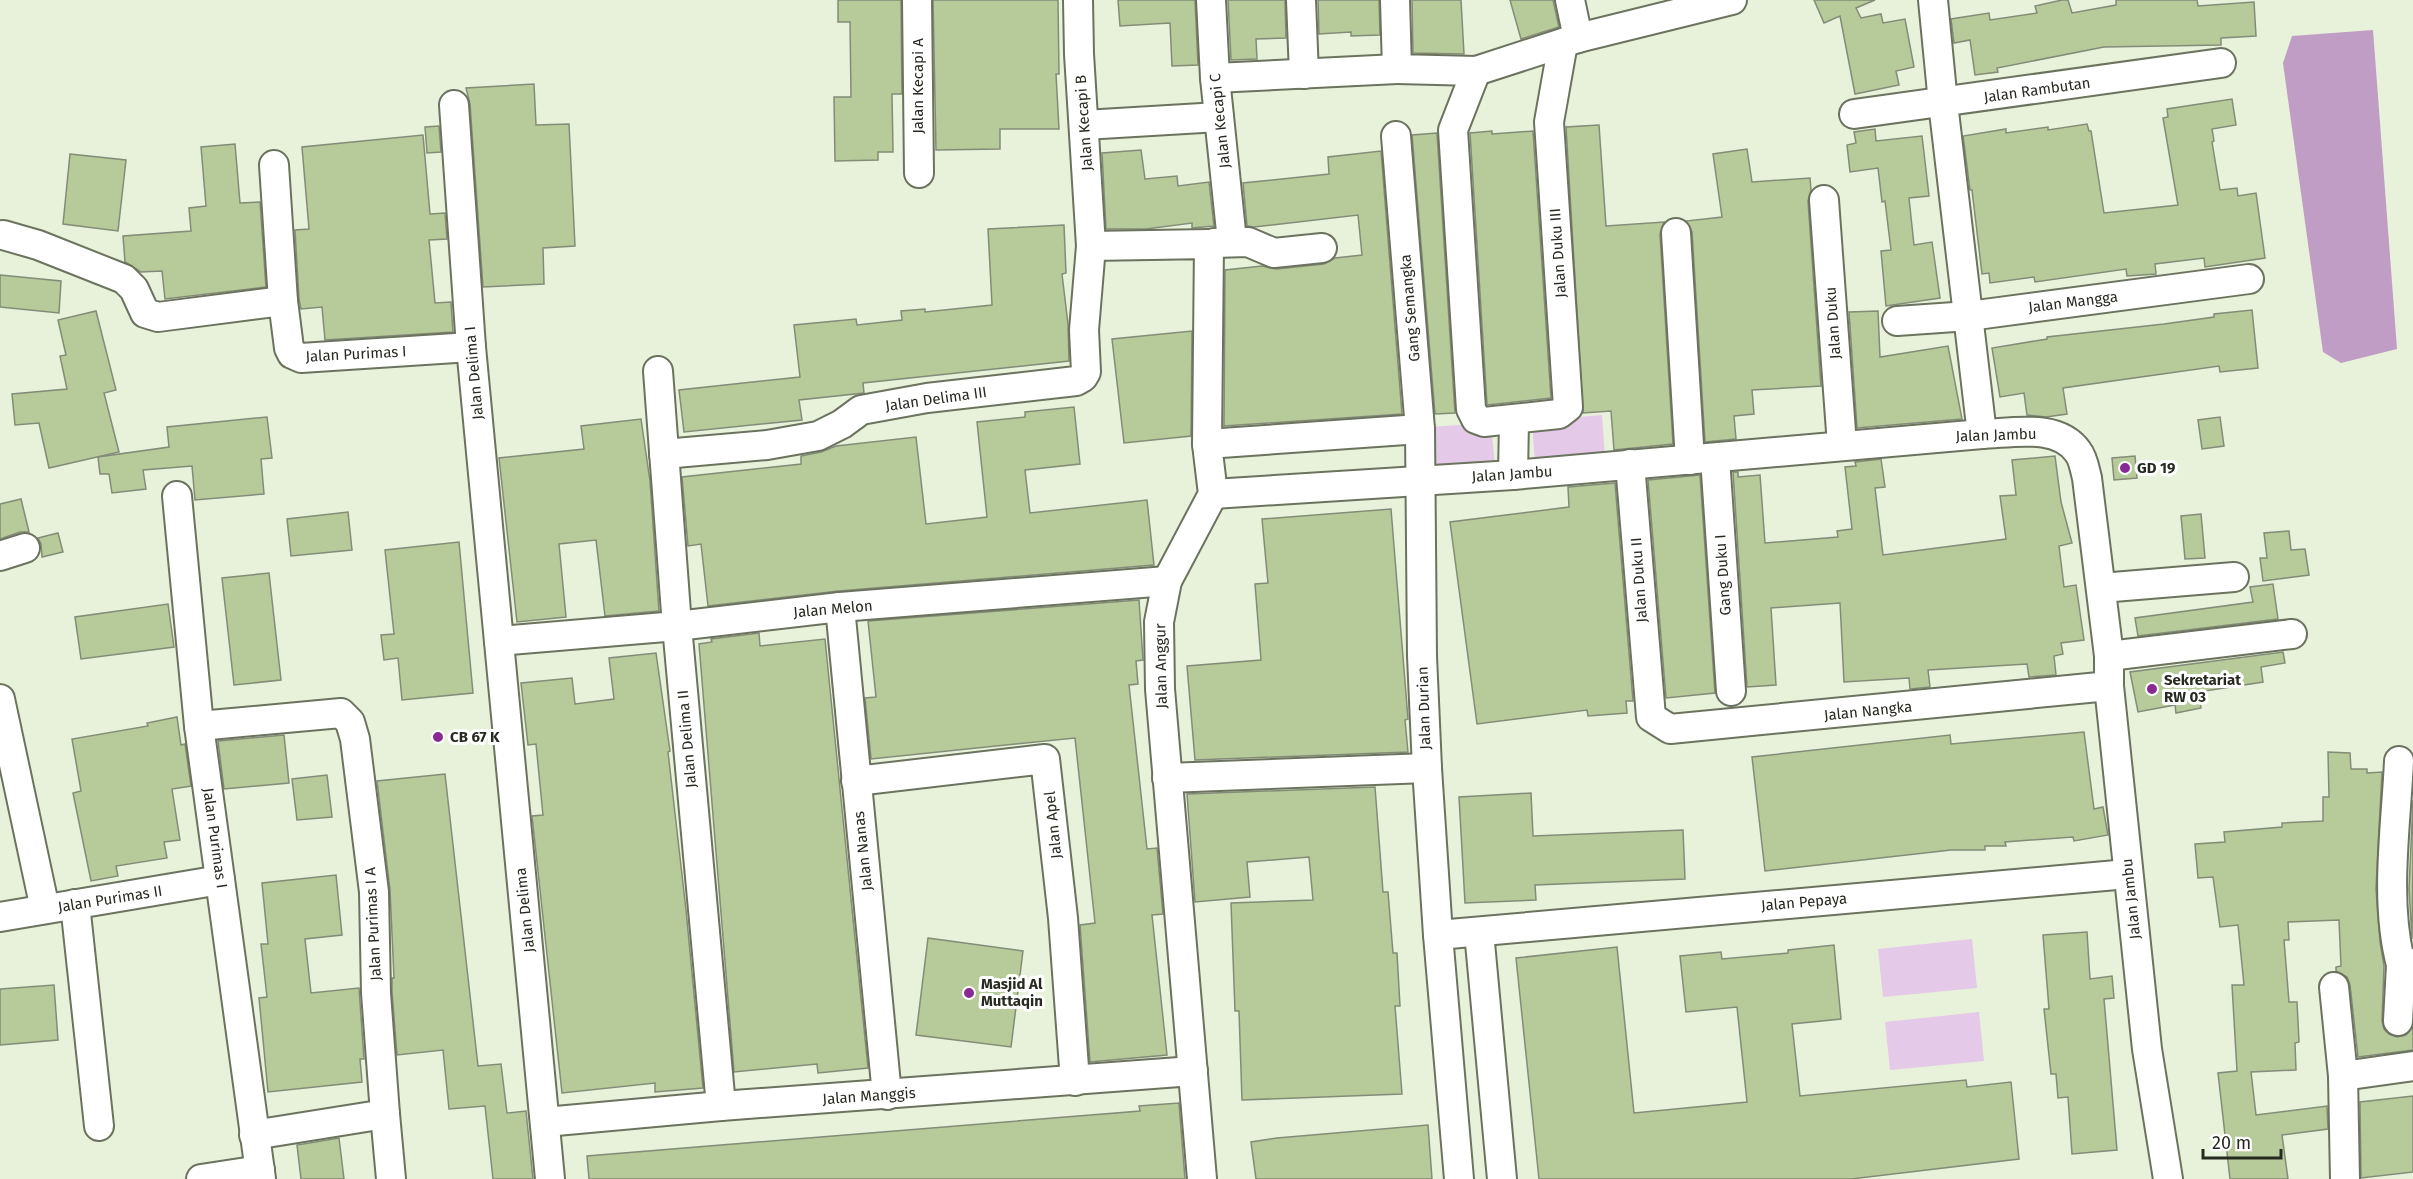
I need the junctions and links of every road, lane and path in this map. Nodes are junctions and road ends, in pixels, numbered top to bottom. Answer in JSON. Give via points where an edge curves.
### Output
{"nodes":[{"id":1,"x":917,"y":0,"type":"edge"},
{"id":2,"x":1078,"y":0,"type":"edge"},
{"id":3,"x":1211,"y":0,"type":"edge"},
{"id":4,"x":1301,"y":0,"type":"edge"},
{"id":5,"x":1395,"y":0,"type":"edge"},
{"id":6,"x":1569,"y":0,"type":"edge"},
{"id":7,"x":1732,"y":0,"type":"edge"},
{"id":8,"x":1933,"y":0,"type":"edge"},
{"id":9,"x":1674,"y":6,"type":"edge"},
{"id":10,"x":1570,"y":41,"type":"junction"},
{"id":11,"x":2221,"y":63,"type":"dead end"},
{"id":12,"x":1397,"y":69,"type":"junction"},
{"id":13,"x":1476,"y":71,"type":"junction"},
{"id":14,"x":1304,"y":74,"type":"junction"},
{"id":15,"x":1215,"y":78,"type":"junction"},
{"id":16,"x":1943,"y":103,"type":"junction"},
{"id":17,"x":454,"y":105,"type":"dead end"},
{"id":18,"x":1854,"y":114,"type":"dead end"},
{"id":19,"x":1219,"y":117,"type":"junction"},
{"id":20,"x":1084,"y":125,"type":"junction"},
{"id":21,"x":1395,"y":136,"type":"dead end"},
{"id":22,"x":274,"y":165,"type":"dead end"},
{"id":23,"x":919,"y":172,"type":"dead end"},
{"id":24,"x":1824,"y":200,"type":"dead end"},
{"id":25,"x":1676,"y":233,"type":"dead end"},
{"id":26,"x":3,"y":235,"type":"dead end"},
{"id":27,"x":1220,"y":243,"type":"junction"},
{"id":28,"x":1091,"y":246,"type":"junction"},
{"id":29,"x":1322,"y":248,"type":"dead end"},
{"id":30,"x":2249,"y":279,"type":"dead end"},
{"id":31,"x":283,"y":301,"type":"junction"},
{"id":32,"x":1969,"y":316,"type":"junction"},
{"id":33,"x":1897,"y":321,"type":"dead end"},
{"id":34,"x":471,"y":347,"type":"junction"},
{"id":35,"x":658,"y":371,"type":"dead end"},
{"id":36,"x":1514,"y":420,"type":"junction"},
{"id":37,"x":1420,"y":429,"type":"junction"},
{"id":38,"x":1982,"y":434,"type":"junction"},
{"id":39,"x":1207,"y":444,"type":"junction"},
{"id":40,"x":1842,"y":445,"type":"junction"},
{"id":41,"x":664,"y":454,"type":"junction"},
{"id":42,"x":1702,"y":459,"type":"junction"},
{"id":43,"x":1630,"y":464,"type":"junction"},
{"id":44,"x":1513,"y":475,"type":"junction"},
{"id":45,"x":1420,"y":480,"type":"junction"},
{"id":46,"x":1213,"y":494,"type":"junction"},
{"id":47,"x":177,"y":496,"type":"dead end"},
{"id":48,"x":2234,"y":578,"type":"dead end"},
{"id":49,"x":1167,"y":581,"type":"junction"},
{"id":50,"x":2101,"y":588,"type":"junction"},
{"id":51,"x":840,"y":607,"type":"junction"},
{"id":52,"x":676,"y":626,"type":"junction"},
{"id":53,"x":2292,"y":634,"type":"dead end"},
{"id":54,"x":499,"y":641,"type":"junction"},
{"id":55,"x":2109,"y":656,"type":"junction"},
{"id":56,"x":2109,"y":686,"type":"junction"},
{"id":57,"x":1731,"y":691,"type":"dead end"},
{"id":58,"x":1648,"y":696,"type":"joint"},
{"id":59,"x":0,"y":699,"type":"edge"},
{"id":60,"x":200,"y":726,"type":"junction"},
{"id":61,"x":2399,"y":761,"type":"dead end"},
{"id":62,"x":1427,"y":768,"type":"junction"},
{"id":63,"x":1167,"y":778,"type":"junction"},
{"id":64,"x":856,"y":781,"type":"junction"},
{"id":65,"x":2128,"y":874,"type":"junction"},
{"id":66,"x":220,"y":880,"type":"junction"},
{"id":67,"x":75,"y":904,"type":"junction"},
{"id":68,"x":45,"y":909,"type":"junction"},
{"id":69,"x":0,"y":917,"type":"edge"},
{"id":70,"x":1479,"y":932,"type":"junction"},
{"id":71,"x":1438,"y":935,"type":"junction"},
{"id":72,"x":2407,"y":964,"type":"edge"},
{"id":73,"x":2334,"y":987,"type":"dead end"},
{"id":74,"x":2397,"y":1021,"type":"dead end"},
{"id":75,"x":2413,"y":1066,"type":"edge"},
{"id":76,"x":1194,"y":1071,"type":"junction"},
{"id":77,"x":2343,"y":1076,"type":"junction"},
{"id":78,"x":1075,"y":1081,"type":"junction"},
{"id":79,"x":886,"y":1095,"type":"junction"},
{"id":80,"x":721,"y":1106,"type":"junction"},
{"id":81,"x":385,"y":1114,"type":"junction"},
{"id":82,"x":545,"y":1122,"type":"junction"},
{"id":83,"x":99,"y":1126,"type":"dead end"},
{"id":84,"x":254,"y":1135,"type":"junction"},
{"id":85,"x":260,"y":1174,"type":"edge"},
{"id":86,"x":201,"y":1179,"type":"edge"},
{"id":87,"x":391,"y":1179,"type":"edge"},
{"id":88,"x":550,"y":1179,"type":"edge"},
{"id":89,"x":1202,"y":1179,"type":"edge"},
{"id":90,"x":1459,"y":1179,"type":"edge"},
{"id":91,"x":1502,"y":1179,"type":"edge"},
{"id":92,"x":2168,"y":1179,"type":"edge"},
{"id":93,"x":2345,"y":1179,"type":"edge"}],
"edges":[{"from":1,"to":23,"type":"street","name":"Jalan Kecapi A"},
{"from":2,"to":20,"type":"street","name":"Jalan Kecapi B"},
{"from":3,"to":15,"type":"street","name":"Jalan Kecapi C"},
{"from":4,"to":14,"type":"street"},
{"from":5,"to":12,"type":"street"},
{"from":6,"to":10,"type":"street"},
{"from":7,"to":9,"type":"street"},
{"from":8,"to":16,"type":"street"},
{"from":9,"to":10,"type":"street"},
{"from":10,"to":13,"type":"street"},
{"from":10,"to":36,"type":"street","name":"Jalan Duku III","via":[[1549,123],[1568,407],[1559,414]]},
{"from":11,"to":16,"type":"street","name":"Jalan Rambutan"},
{"from":12,"to":13,"type":"street"},
{"from":12,"to":14,"type":"street"},
{"from":13,"to":36,"type":"street","name":"Jalan Duku III","via":[[1453,130],[1471,409],[1476,419],[1484,422]]},
{"from":14,"to":15,"type":"street"},
{"from":15,"to":19,"type":"street","name":"Jalan Kecapi C"},
{"from":16,"to":18,"type":"street","name":"Jalan Rambutan"},
{"from":16,"to":32,"type":"street"},
{"from":17,"to":34,"type":"street","name":"Jalan Delima I"},
{"from":19,"to":20,"type":"street"},
{"from":19,"to":27,"type":"street","name":"Jalan Kecapi C"},
{"from":20,"to":28,"type":"street","name":"Jalan Kecapi B"},
{"from":21,"to":37,"type":"street","name":"Gang Semangka"},
{"from":22,"to":31,"type":"street","name":"Jalan Purimas I"},
{"from":24,"to":40,"type":"street","name":"Jalan Duku"},
{"from":25,"to":42,"type":"street"},
{"from":26,"to":31,"type":"street","via":[[124,279],[134,289],[145,313],[159,317]]},
{"from":27,"to":28,"type":"street"},
{"from":27,"to":29,"type":"street","via":[[1248,242],[1274,253]]},
{"from":27,"to":39,"type":"street"},
{"from":28,"to":41,"type":"street","name":"Jalan Delima III","via":[[1083,378],[861,410],[818,436],[767,445]]},
{"from":30,"to":32,"type":"street","name":"Jalan Mangga"},
{"from":31,"to":34,"type":"street","name":"Jalan Purimas I","via":[[289,348],[301,358]]},
{"from":32,"to":33,"type":"street","name":"Jalan Mangga"},
{"from":32,"to":38,"type":"street"},
{"from":34,"to":54,"type":"street","name":"Jalan Delima I"},
{"from":35,"to":41,"type":"street","name":"Jalan Delima II"},
{"from":36,"to":44,"type":"street"},
{"from":37,"to":39,"type":"street"},
{"from":37,"to":45,"type":"street","name":"Gang Semangka"},
{"from":38,"to":40,"type":"street","name":"Jalan Jambu"},
{"from":38,"to":50,"type":"street","name":"Jalan Jambu","via":[[2056,435],[2064,437],[2079,453],[2087,478]]},
{"from":39,"to":46,"type":"street"},
{"from":40,"to":42,"type":"street","name":"Jalan Jambu"},
{"from":41,"to":52,"type":"street","name":"Jalan Delima II"},
{"from":42,"to":43,"type":"street","name":"Jalan Jambu"},
{"from":42,"to":57,"type":"street","name":"Gang Duku I"},
{"from":43,"to":44,"type":"street","name":"Jalan Jambu"},
{"from":43,"to":58,"type":"street","name":"Jalan Duku II"},
{"from":44,"to":45,"type":"street","name":"Jalan Jambu"},
{"from":45,"to":46,"type":"street","name":"Jalan Jambu"},
{"from":45,"to":62,"type":"street","name":"Jalan Durian"},
{"from":46,"to":49,"type":"street","name":"Jalan Anggur"},
{"from":47,"to":60,"type":"street","name":"Jalan Purimas I"},
{"from":48,"to":50,"type":"street"},
{"from":49,"to":51,"type":"street","name":"Jalan Melon"},
{"from":49,"to":63,"type":"street","name":"Jalan Anggur","via":[[1159,622]]},
{"from":50,"to":55,"type":"street","name":"Jalan Jambu"},
{"from":51,"to":52,"type":"street","name":"Jalan Melon"},
{"from":51,"to":64,"type":"street","name":"Jalan Nanas"},
{"from":52,"to":54,"type":"street","name":"Jalan Melon"},
{"from":52,"to":80,"type":"street","name":"Jalan Delima II"},
{"from":53,"to":55,"type":"street"},
{"from":54,"to":82,"type":"street","name":"Jalan Delima"},
{"from":55,"to":56,"type":"street","name":"Jalan Jambu"},
{"from":56,"to":58,"type":"street","name":"Jalan Nangka","via":[[1684,729],[1670,729],[1651,717]]},
{"from":56,"to":65,"type":"street","name":"Jalan Jambu"},
{"from":59,"to":68,"type":"street"},
{"from":60,"to":66,"type":"street","name":"Jalan Purimas I"},
{"from":60,"to":81,"type":"street","name":"Jalan Purimas I A","via":[[340,713],[350,722],[374,892],[376,993]]},
{"from":61,"to":72,"type":"street","via":[[2393,866],[2394,938]]},
{"from":62,"to":63,"type":"street"},
{"from":62,"to":71,"type":"street","name":"Jalan Durian"},
{"from":63,"to":76,"type":"street","name":"Jalan Anggur"},
{"from":64,"to":78,"type":"street","name":"Jalan Apel","via":[[1045,759],[1063,918]]},
{"from":64,"to":79,"type":"street","name":"Jalan Nanas"},
{"from":65,"to":70,"type":"street","name":"Jalan Pepaya"},
{"from":65,"to":92,"type":"street","name":"Jalan Jambu","via":[[2147,1049]]},
{"from":66,"to":67,"type":"street","name":"Jalan Purimas II"},
{"from":66,"to":84,"type":"street","name":"Jalan Purimas I"},
{"from":67,"to":68,"type":"street","name":"Jalan Purimas II"},
{"from":67,"to":83,"type":"street"},
{"from":68,"to":69,"type":"street","name":"Jalan Purimas II"},
{"from":70,"to":71,"type":"street"},
{"from":70,"to":91,"type":"street"},
{"from":71,"to":90,"type":"street","name":"Jalan Durian"},
{"from":72,"to":74,"type":"street"},
{"from":73,"to":77,"type":"street"},
{"from":75,"to":77,"type":"street"},
{"from":76,"to":78,"type":"street","name":"Jalan Manggis"},
{"from":76,"to":89,"type":"street","name":"Jalan Anggur"},
{"from":77,"to":93,"type":"street"},
{"from":78,"to":79,"type":"street","name":"Jalan Manggis"},
{"from":79,"to":80,"type":"street","name":"Jalan Manggis"},
{"from":80,"to":82,"type":"street","name":"Jalan Manggis"},
{"from":81,"to":84,"type":"street"},
{"from":81,"to":87,"type":"street","name":"Jalan Purimas I A"},
{"from":82,"to":88,"type":"street","name":"Jalan Delima"},
{"from":84,"to":85,"type":"street","name":"Jalan Purimas I"},
{"from":85,"to":86,"type":"street"}]}
